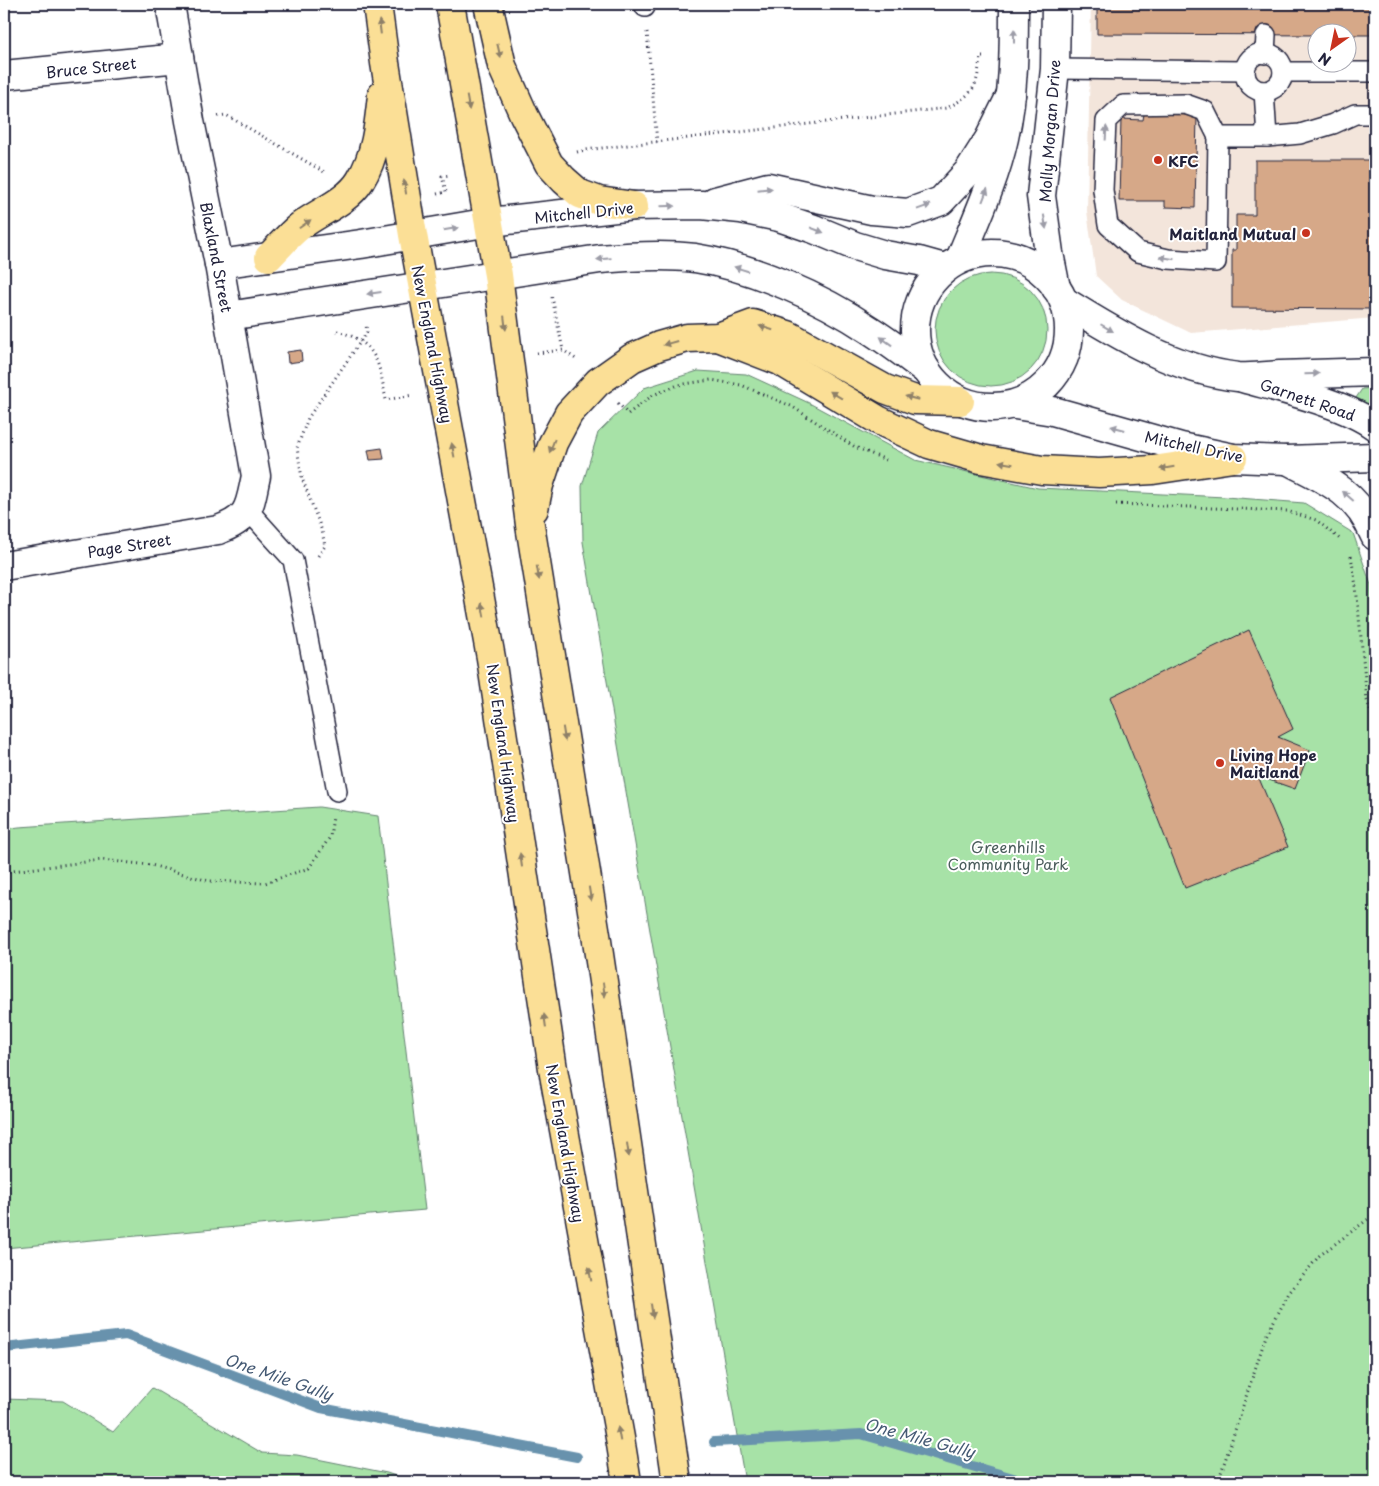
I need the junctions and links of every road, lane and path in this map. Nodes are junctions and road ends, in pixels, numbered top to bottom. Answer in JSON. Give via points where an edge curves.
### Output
{"nodes":[{"id":1,"x":170,"y":4,"type":"edge"},
{"id":2,"x":378,"y":4,"type":"edge"},
{"id":3,"x":450,"y":4,"type":"edge"},
{"id":4,"x":488,"y":4,"type":"edge"},
{"id":5,"x":1014,"y":4,"type":"edge"},
{"id":6,"x":1056,"y":4,"type":"edge"},
{"id":7,"x":645,"y":5,"type":"edge"},
{"id":8,"x":1266,"y":35,"type":"dead end"},
{"id":9,"x":1265,"y":54,"type":"junction"},
{"id":10,"x":986,"y":57,"type":"dead end"},
{"id":11,"x":179,"y":58,"type":"junction"},
{"id":12,"x":385,"y":63,"type":"junction"},
{"id":13,"x":1055,"y":69,"type":"junction"},
{"id":14,"x":1245,"y":71,"type":"junction"},
{"id":15,"x":1283,"y":72,"type":"junction"},
{"id":16,"x":1375,"y":72,"type":"edge"},
{"id":17,"x":4,"y":76,"type":"edge"},
{"id":18,"x":1264,"y":91,"type":"junction"},
{"id":19,"x":1011,"y":95,"type":"junction"},
{"id":20,"x":1375,"y":114,"type":"edge"},
{"id":21,"x":213,"y":117,"type":"dead end"},
{"id":22,"x":1267,"y":136,"type":"junction"},
{"id":23,"x":1218,"y":137,"type":"junction"},
{"id":24,"x":658,"y":142,"type":"junction"},
{"id":25,"x":568,"y":155,"type":"dead end"},
{"id":26,"x":452,"y":175,"type":"dead end"},
{"id":27,"x":332,"y":177,"type":"dead end"},
{"id":28,"x":436,"y":194,"type":"dead end"},
{"id":29,"x":701,"y":205,"type":"junction"},
{"id":30,"x":634,"y":206,"type":"junction"},
{"id":31,"x":490,"y":222,"type":"junction"},
{"id":32,"x":413,"y":235,"type":"junction"},
{"id":33,"x":269,"y":257,"type":"junction"},
{"id":34,"x":952,"y":262,"type":"junction"},
{"id":35,"x":219,"y":264,"type":"junction"},
{"id":36,"x":498,"y":274,"type":"junction"},
{"id":37,"x":422,"y":286,"type":"junction"},
{"id":38,"x":550,"y":292,"type":"dead end"},
{"id":39,"x":1060,"y":295,"type":"junction"},
{"id":40,"x":228,"y":316,"type":"junction"},
{"id":41,"x":331,"y":330,"type":"dead end"},
{"id":42,"x":367,"y":332,"type":"dead end"},
{"id":43,"x":718,"y":337,"type":"junction"},
{"id":44,"x":361,"y":341,"type":"junction"},
{"id":45,"x":563,"y":350,"type":"junction"},
{"id":46,"x":542,"y":353,"type":"dead end"},
{"id":47,"x":576,"y":359,"type":"dead end"},
{"id":48,"x":926,"y":370,"type":"junction"},
{"id":49,"x":1375,"y":372,"type":"edge"},
{"id":50,"x":1239,"y":377,"type":"junction"},
{"id":51,"x":392,"y":399,"type":"dead end"},
{"id":52,"x":960,"y":401,"type":"junction"},
{"id":53,"x":1015,"y":405,"type":"junction"},
{"id":54,"x":1375,"y":426,"type":"edge"},
{"id":55,"x":1375,"y":457,"type":"edge"},
{"id":56,"x":1233,"y":458,"type":"junction"},
{"id":57,"x":1287,"y":460,"type":"junction"},
{"id":58,"x":248,"y":510,"type":"junction"},
{"id":59,"x":530,"y":525,"type":"junction"},
{"id":60,"x":1375,"y":536,"type":"edge"},
{"id":61,"x":313,"y":558,"type":"dead end"},
{"id":62,"x":4,"y":566,"type":"edge"},
{"id":63,"x":337,"y":792,"type":"joint"},
{"id":64,"x":4,"y":872,"type":"edge"},
{"id":65,"x":1375,"y":1214,"type":"edge"},
{"id":66,"x":627,"y":1482,"type":"edge"},
{"id":67,"x":677,"y":1482,"type":"edge"},
{"id":68,"x":1218,"y":1482,"type":"edge"}],
"edges":[{"from":1,"to":11,"type":"main road","name":"Blaxland Street"},
{"from":12,"to":2,"type":"highway","name":"New England Highway","one_way":true},
{"from":3,"to":31,"type":"highway","one_way":true},
{"from":4,"to":30,"type":"highway","one_way":true,"via":[[502,66],[549,164],[580,194],[599,201]]},
{"from":19,"to":5,"type":"main road","one_way":true},
{"from":6,"to":13,"type":"main road","name":"Molly Morgan Drive"},
{"from":7,"to":24,"type":"path"},
{"from":8,"to":9,"type":"lane"},
{"from":9,"to":14,"type":"lane","via":[[1250,60]]},
{"from":9,"to":15,"type":"lane","via":[[1280,61]]},
{"from":10,"to":24,"type":"path","via":[[980,57],[978,81],[966,98],[946,108]]},
{"from":11,"to":17,"type":"main road","name":"Bruce Street"},
{"from":11,"to":35,"type":"main road","name":"Blaxland Street"},
{"from":32,"to":12,"type":"highway","name":"New England Highway","one_way":true},
{"from":33,"to":12,"type":"highway","one_way":true,"via":[[300,227],[346,196],[360,182],[374,146]]},
{"from":13,"to":14,"type":"lane"},
{"from":13,"to":39,"type":"main road","name":"Molly Morgan Drive","one_way":true,"via":[[1041,196],[1049,253]]},
{"from":14,"to":18,"type":"lane","via":[[1248,83]]},
{"from":15,"to":16,"type":"lane"},
{"from":15,"to":18,"type":"lane","via":[[1280,83]]},
{"from":18,"to":22,"type":"lane"},
{"from":29,"to":19,"type":"main road","one_way":true,"via":[[768,187],[872,210],[908,213],[941,201],[968,172]]},
{"from":34,"to":19,"type":"main road","one_way":true,"via":[[993,175],[1004,138]]},
{"from":20,"to":22,"type":"lane","via":[[1355,114],[1300,134]]},
{"from":21,"to":27,"type":"path","via":[[226,115]]},
{"from":22,"to":23,"type":"lane"},
{"from":23,"to":23,"type":"lane","one_way":true,"via":[[1216,262],[1168,259],[1138,252],[1108,225],[1103,190],[1106,121],[1123,104],[1185,104],[1205,111]]},
{"from":24,"to":25,"type":"path","via":[[585,150]]},
{"from":26,"to":28,"type":"path","via":[[442,176],[446,192]]},
{"from":30,"to":29,"type":"main road","name":"Mitchell Drive","one_way":true},
{"from":29,"to":34,"type":"main road","name":"Mitchell Drive","one_way":true,"via":[[779,217],[884,255]]},
{"from":30,"to":31,"type":"main road","name":"Mitchell Drive"},
{"from":32,"to":31,"type":"main road","name":"Mitchell Drive","one_way":true},
{"from":31,"to":36,"type":"highway"},
{"from":32,"to":33,"type":"main road","name":"Mitchell Drive"},
{"from":32,"to":37,"type":"highway","name":"New England Highway"},
{"from":33,"to":35,"type":"main road","name":"Mitchell Drive"},
{"from":34,"to":39,"type":"main road","via":[[979,254],[1003,253],[1027,262],[1048,277]]},
{"from":34,"to":48,"type":"main road","via":[[931,282],[919,304],[915,348]]},
{"from":35,"to":40,"type":"main road","name":"Blaxland Street"},
{"from":36,"to":37,"type":"main road"},
{"from":48,"to":36,"type":"main road","one_way":true,"via":[[869,329],[817,300],[740,268],[695,258],[653,255]]},
{"from":36,"to":59,"type":"highway","one_way":true},
{"from":37,"to":40,"type":"main road","one_way":true},
{"from":66,"to":37,"type":"highway","name":"New England Highway","one_way":true,"via":[[552,1069],[491,658]]},
{"from":38,"to":45,"type":"path"},
{"from":39,"to":50,"type":"main road","one_way":true,"via":[[1108,329],[1166,357]]},
{"from":39,"to":53,"type":"main road","via":[[1069,319],[1069,343],[1058,373],[1036,395]]},
{"from":40,"to":58,"type":"main road","name":"Blaxland Street","via":[[256,476]]},
{"from":41,"to":44,"type":"path"},
{"from":42,"to":44,"type":"path"},
{"from":52,"to":43,"type":"highway","one_way":true,"via":[[915,400],[885,389],[788,335],[753,324]]},
{"from":56,"to":43,"type":"highway","one_way":true,"via":[[1153,470],[1099,473],[1042,470],[981,459],[929,444],[878,420],[780,361]]},
{"from":43,"to":59,"type":"highway","one_way":true,"via":[[687,338],[659,346],[632,358],[598,382],[568,413],[553,442]]},
{"from":44,"to":51,"type":"path","via":[[378,362],[386,400]]},
{"from":44,"to":61,"type":"path","via":[[308,418],[297,448],[302,478],[325,546]]},
{"from":45,"to":46,"type":"path"},
{"from":45,"to":47,"type":"path"},
{"from":48,"to":52,"type":"main road","via":[[941,388]]},
{"from":50,"to":49,"type":"main road","one_way":true},
{"from":50,"to":54,"type":"main road","name":"Garnett Road","via":[[1340,408]]},
{"from":52,"to":53,"type":"main road","via":[[981,408]]},
{"from":56,"to":53,"type":"main road","name":"Mitchell Drive","one_way":true,"via":[[1053,411]]},
{"from":55,"to":57,"type":"main road","name":"Mitchell Drive"},
{"from":56,"to":57,"type":"main road","name":"Mitchell Drive"},
{"from":60,"to":57,"type":"main road","one_way":true,"via":[[1368,519],[1352,498],[1330,481]]},
{"from":58,"to":62,"type":"main road","name":"Page Street","via":[[235,524],[218,530]]},
{"from":58,"to":63,"type":"lane","via":[[294,560]]},
{"from":59,"to":67,"type":"highway","one_way":true,"via":[[596,932]]},
{"from":63,"to":64,"type":"path","via":[[330,837],[310,868],[265,883],[209,880],[151,865],[102,860]]},
{"from":65,"to":68,"type":"path","via":[[1319,1256],[1289,1293],[1266,1336]]}]}
